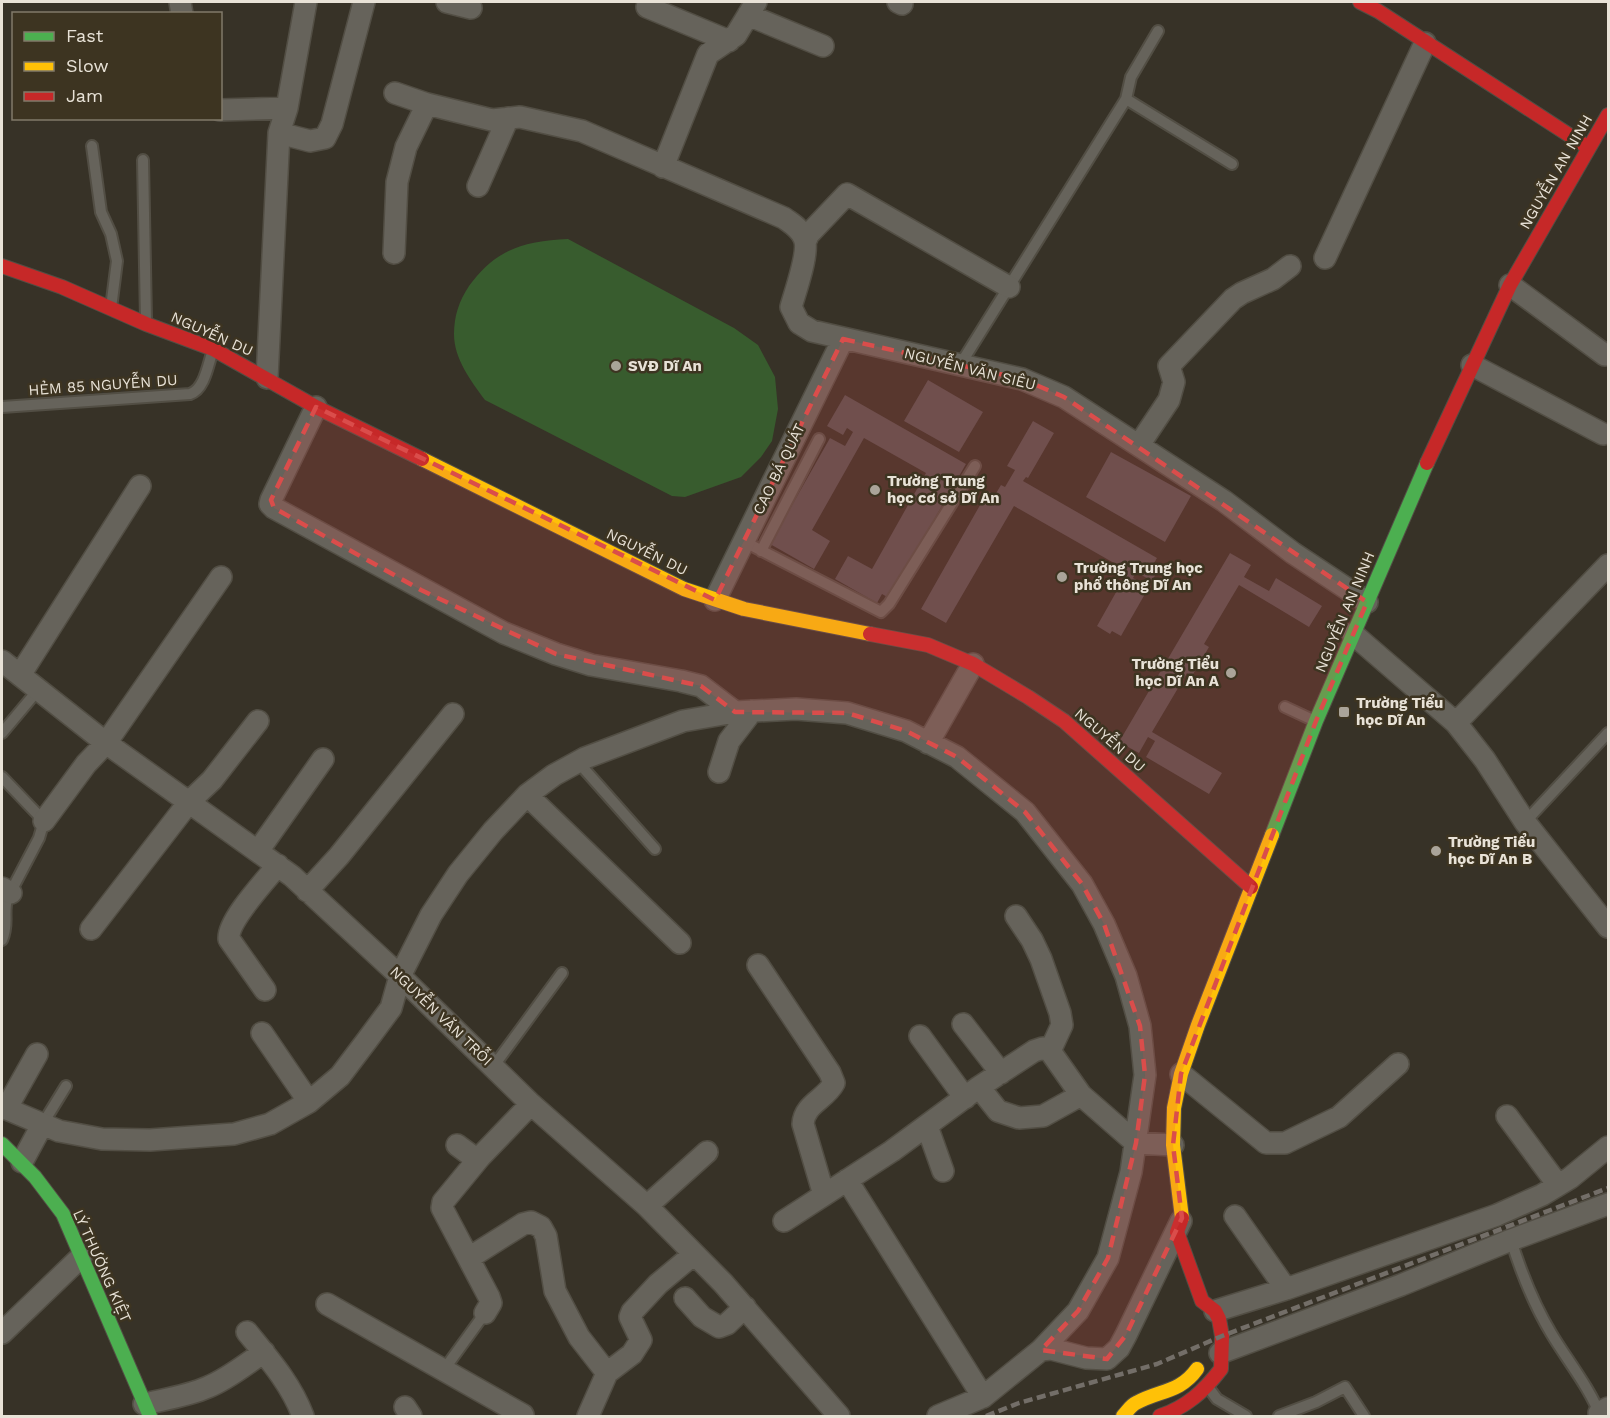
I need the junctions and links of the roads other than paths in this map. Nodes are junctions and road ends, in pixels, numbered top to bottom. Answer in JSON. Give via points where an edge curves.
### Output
{"nodes":[{"id":1,"x":306,"y":2,"type":"edge"},
{"id":2,"x":364,"y":2,"type":"edge"},
{"id":3,"x":447,"y":2,"type":"edge"},
{"id":4,"x":1360,"y":2,"type":"edge"},
{"id":5,"x":647,"y":7,"type":"dead end"},
{"id":6,"x":471,"y":8,"type":"dead end"},
{"id":7,"x":752,"y":8,"type":"edge"},
{"id":8,"x":1158,"y":31,"type":"dead end"},
{"id":9,"x":729,"y":41,"type":"junction"},
{"id":10,"x":1425,"y":43,"type":"junction"},
{"id":11,"x":823,"y":46,"type":"dead end"},
{"id":12,"x":395,"y":93,"type":"dead end"},
{"id":13,"x":1126,"y":99,"type":"junction"},
{"id":14,"x":427,"y":104,"type":"junction"},
{"id":15,"x":287,"y":108,"type":"junction"},
{"id":16,"x":222,"y":110,"type":"edge"},
{"id":17,"x":1608,"y":115,"type":"edge"},
{"id":18,"x":508,"y":118,"type":"junction"},
{"id":19,"x":279,"y":134,"type":"junction"},
{"id":20,"x":92,"y":146,"type":"dead end"},
{"id":21,"x":1589,"y":148,"type":"junction"},
{"id":22,"x":144,"y":160,"type":"dead end"},
{"id":23,"x":1232,"y":164,"type":"dead end"},
{"id":24,"x":663,"y":167,"type":"junction"},
{"id":25,"x":478,"y":186,"type":"dead end"},
{"id":26,"x":806,"y":240,"type":"junction"},
{"id":27,"x":394,"y":253,"type":"dead end"},
{"id":28,"x":1325,"y":258,"type":"dead end"},
{"id":29,"x":2,"y":266,"type":"edge"},
{"id":30,"x":1290,"y":266,"type":"dead end"},
{"id":31,"x":1510,"y":285,"type":"junction"},
{"id":32,"x":1009,"y":287,"type":"junction"},
{"id":33,"x":111,"y":308,"type":"junction"},
{"id":34,"x":146,"y":324,"type":"junction"},
{"id":35,"x":843,"y":339,"type":"junction"},
{"id":36,"x":213,"y":350,"type":"junction"},
{"id":37,"x":1605,"y":355,"type":"dead end"},
{"id":38,"x":960,"y":365,"type":"junction"},
{"id":39,"x":1472,"y":365,"type":"junction"},
{"id":40,"x":267,"y":378,"type":"junction"},
{"id":41,"x":2,"y":407,"type":"edge"},
{"id":42,"x":316,"y":407,"type":"junction"},
{"id":43,"x":1603,"y":434,"type":"dead end"},
{"id":44,"x":819,"y":439,"type":"dead end"},
{"id":45,"x":1139,"y":445,"type":"junction"},
{"id":46,"x":975,"y":466,"type":"dead end"},
{"id":47,"x":140,"y":486,"type":"dead end"},
{"id":48,"x":752,"y":546,"type":"junction"},
{"id":49,"x":1605,"y":572,"type":"edge"},
{"id":50,"x":221,"y":578,"type":"dead end"},
{"id":51,"x":715,"y":600,"type":"junction"},
{"id":52,"x":1367,"y":602,"type":"junction"},
{"id":53,"x":1353,"y":634,"type":"junction"},
{"id":54,"x":2,"y":661,"type":"edge"},
{"id":55,"x":973,"y":664,"type":"junction"},
{"id":56,"x":20,"y":675,"type":"junction"},
{"id":57,"x":38,"y":690,"type":"junction"},
{"id":58,"x":1286,"y":707,"type":"dead end"},
{"id":59,"x":743,"y":712,"type":"junction"},
{"id":60,"x":453,"y":714,"type":"dead end"},
{"id":61,"x":258,"y":721,"type":"dead end"},
{"id":62,"x":1316,"y":721,"type":"junction"},
{"id":63,"x":1456,"y":723,"type":"junction"},
{"id":64,"x":2,"y":733,"type":"edge"},
{"id":65,"x":1608,"y":733,"type":"edge"},
{"id":66,"x":928,"y":742,"type":"junction"},
{"id":67,"x":106,"y":743,"type":"junction"},
{"id":68,"x":323,"y":759,"type":"dead end"},
{"id":69,"x":578,"y":762,"type":"junction"},
{"id":70,"x":719,"y":772,"type":"dead end"},
{"id":71,"x":2,"y":777,"type":"edge"},
{"id":72,"x":527,"y":795,"type":"junction"},
{"id":73,"x":189,"y":802,"type":"junction"},
{"id":74,"x":44,"y":821,"type":"junction"},
{"id":75,"x":1525,"y":822,"type":"junction"},
{"id":76,"x":655,"y":849,"type":"dead end"},
{"id":77,"x":258,"y":851,"type":"junction"},
{"id":78,"x":278,"y":865,"type":"junction"},
{"id":79,"x":1251,"y":887,"type":"junction"},
{"id":80,"x":6,"y":890,"type":"edge"},
{"id":81,"x":308,"y":891,"type":"junction"},
{"id":82,"x":1016,"y":916,"type":"dead end"},
{"id":83,"x":1608,"y":927,"type":"edge"},
{"id":84,"x":91,"y":929,"type":"dead end"},
{"id":85,"x":2,"y":940,"type":"edge"},
{"id":86,"x":680,"y":943,"type":"dead end"},
{"id":87,"x":758,"y":964,"type":"dead end"},
{"id":88,"x":562,"y":974,"type":"dead end"},
{"id":89,"x":400,"y":976,"type":"junction"},
{"id":90,"x":265,"y":990,"type":"dead end"},
{"id":91,"x":963,"y":1024,"type":"dead end"},
{"id":92,"x":262,"y":1033,"type":"dead end"},
{"id":93,"x":920,"y":1036,"type":"dead end"},
{"id":94,"x":1050,"y":1051,"type":"junction"},
{"id":95,"x":37,"y":1054,"type":"dead end"},
{"id":96,"x":1398,"y":1064,"type":"dead end"},
{"id":97,"x":493,"y":1067,"type":"junction"},
{"id":98,"x":1001,"y":1073,"type":"junction"},
{"id":99,"x":1181,"y":1074,"type":"junction"},
{"id":100,"x":66,"y":1086,"type":"dead end"},
{"id":101,"x":972,"y":1092,"type":"junction"},
{"id":102,"x":1081,"y":1095,"type":"junction"},
{"id":103,"x":309,"y":1102,"type":"junction"},
{"id":104,"x":531,"y":1104,"type":"junction"},
{"id":105,"x":4,"y":1108,"type":"edge"},
{"id":106,"x":1507,"y":1116,"type":"dead end"},
{"id":107,"x":42,"y":1125,"type":"junction"},
{"id":108,"x":927,"y":1125,"type":"junction"},
{"id":109,"x":1137,"y":1143,"type":"junction"},
{"id":110,"x":2,"y":1144,"type":"edge"},
{"id":111,"x":457,"y":1145,"type":"dead end"},
{"id":112,"x":1173,"y":1145,"type":"junction"},
{"id":113,"x":1608,"y":1147,"type":"edge"},
{"id":114,"x":707,"y":1152,"type":"dead end"},
{"id":115,"x":480,"y":1157,"type":"junction"},
{"id":116,"x":21,"y":1162,"type":"junction"},
{"id":117,"x":943,"y":1171,"type":"dead end"},
{"id":118,"x":847,"y":1180,"type":"junction"},
{"id":119,"x":1558,"y":1185,"type":"junction"},
{"id":120,"x":824,"y":1195,"type":"junction"},
{"id":121,"x":1608,"y":1204,"type":"edge"},
{"id":122,"x":647,"y":1206,"type":"junction"},
{"id":123,"x":1235,"y":1216,"type":"dead end"},
{"id":124,"x":784,"y":1221,"type":"dead end"},
{"id":125,"x":1189,"y":1222,"type":"junction"},
{"id":126,"x":1510,"y":1240,"type":"junction"},
{"id":127,"x":694,"y":1254,"type":"junction"},
{"id":128,"x":81,"y":1257,"type":"junction"},
{"id":129,"x":469,"y":1258,"type":"junction"},
{"id":130,"x":1286,"y":1288,"type":"junction"},
{"id":131,"x":685,"y":1298,"type":"dead end"},
{"id":132,"x":1217,"y":1303,"type":"junction"},
{"id":133,"x":327,"y":1304,"type":"dead end"},
{"id":134,"x":745,"y":1307,"type":"junction"},
{"id":135,"x":485,"y":1312,"type":"joint"},
{"id":136,"x":247,"y":1332,"type":"dead end"},
{"id":137,"x":2,"y":1333,"type":"edge"},
{"id":138,"x":1041,"y":1350,"type":"junction"},
{"id":139,"x":264,"y":1352,"type":"junction"},
{"id":140,"x":1220,"y":1353,"type":"junction"},
{"id":141,"x":443,"y":1371,"type":"junction"},
{"id":142,"x":607,"y":1373,"type":"junction"},
{"id":143,"x":1208,"y":1387,"type":"junction"},
{"id":144,"x":983,"y":1397,"type":"junction"},
{"id":145,"x":147,"y":1410,"type":"edge"},
{"id":146,"x":1603,"y":1412,"type":"edge"},
{"id":147,"x":523,"y":1415,"type":"edge"},
{"id":148,"x":303,"y":1416,"type":"edge"},
{"id":149,"x":588,"y":1416,"type":"edge"},
{"id":150,"x":839,"y":1416,"type":"edge"},
{"id":151,"x":938,"y":1416,"type":"edge"},
{"id":152,"x":1124,"y":1416,"type":"edge"},
{"id":153,"x":1160,"y":1416,"type":"edge"},
{"id":154,"x":1246,"y":1416,"type":"edge"},
{"id":155,"x":1279,"y":1416,"type":"edge"},
{"id":156,"x":1364,"y":1416,"type":"edge"}],
"edges":[{"from":1,"to":15,"type":"street"},
{"from":2,"to":19,"type":"street","via":[[325,138],[310,141]]},
{"from":3,"to":6,"type":"street"},
{"from":4,"to":10,"type":"main road"},
{"from":5,"to":9,"type":"street"},
{"from":7,"to":9,"type":"street"},
{"from":7,"to":11,"type":"street"},
{"from":8,"to":13,"type":"lane","via":[[1131,77]]},
{"from":9,"to":24,"type":"street","via":[[713,49],[703,62]]},
{"from":10,"to":21,"type":"main road"},
{"from":10,"to":28,"type":"street"},
{"from":12,"to":14,"type":"street"},
{"from":13,"to":23,"type":"lane"},
{"from":13,"to":32,"type":"lane"},
{"from":14,"to":18,"type":"street","via":[[492,120]]},
{"from":14,"to":27,"type":"street","via":[[406,147],[397,182]]},
{"from":15,"to":16,"type":"street"},
{"from":15,"to":19,"type":"street"},
{"from":17,"to":21,"type":"main road","name":"NGUYỄN AN NINH"},
{"from":18,"to":24,"type":"street","via":[[582,131]]},
{"from":18,"to":25,"type":"street"},
{"from":19,"to":40,"type":"street"},
{"from":20,"to":33,"type":"lane","via":[[100,212],[111,234],[117,261]]},
{"from":21,"to":31,"type":"main road","name":"NGUYỄN AN NINH"},
{"from":22,"to":34,"type":"lane"},
{"from":24,"to":26,"type":"street","via":[[784,218]]},
{"from":26,"to":32,"type":"street","via":[[847,194]]},
{"from":26,"to":35,"type":"street","name":"NGUYỄN VĂN SIÊU","via":[[791,307],[799,323],[812,331]]},
{"from":29,"to":33,"type":"main road","name":"NGUYỄN DU"},
{"from":30,"to":45,"type":"street","via":[[1233,299],[1169,366],[1174,382],[1169,400]]},
{"from":31,"to":37,"type":"street"},
{"from":31,"to":39,"type":"main road","name":"NGUYỄN AN NINH"},
{"from":32,"to":38,"type":"lane"},
{"from":33,"to":34,"type":"main road","name":"NGUYỄN DU"},
{"from":34,"to":36,"type":"main road","name":"NGUYỄN DU"},
{"from":35,"to":38,"type":"street","name":"NGUYỄN VĂN SIÊU"},
{"from":35,"to":48,"type":"street","name":"CAO BÁ QUÁT"},
{"from":36,"to":40,"type":"main road","name":"NGUYỄN DU"},
{"from":36,"to":41,"type":"lane","name":"HẺM 85 NGUYỄN DU","via":[[201,386],[190,394]]},
{"from":38,"to":45,"type":"street","name":"NGUYỄN VĂN SIÊU","via":[[1022,380],[1064,396]]},
{"from":39,"to":43,"type":"street"},
{"from":39,"to":52,"type":"main road","name":"NGUYỄN AN NINH"},
{"from":40,"to":42,"type":"main road","name":"NGUYỄN DU"},
{"from":42,"to":51,"type":"main road","name":"NGUYỄN DU","via":[[684,589]]},
{"from":42,"to":59,"type":"street","via":[[270,500],[274,508],[504,633],[591,665],[701,686]]},
{"from":44,"to":48,"type":"lane"},
{"from":45,"to":52,"type":"street","name":"NGUYỄN VĂN SIÊU"},
{"from":46,"to":48,"type":"lane","via":[[889,604],[880,612]]},
{"from":47,"to":56,"type":"street"},
{"from":48,"to":51,"type":"street","name":"CAO BÁ QUÁT"},
{"from":49,"to":63,"type":"street"},
{"from":50,"to":67,"type":"street"},
{"from":51,"to":55,"type":"main road","name":"NGUYỄN DU","via":[[928,645]]},
{"from":52,"to":53,"type":"main road","name":"NGUYỄN AN NINH"},
{"from":53,"to":62,"type":"main road","name":"NGUYỄN AN NINH"},
{"from":53,"to":63,"type":"street"},
{"from":54,"to":56,"type":"street","name":"NGUYỄN VĂN TRỖI"},
{"from":55,"to":66,"type":"street"},
{"from":55,"to":79,"type":"main road","name":"NGUYỄN DU","via":[[1064,721]]},
{"from":56,"to":57,"type":"street","name":"NGUYỄN VĂN TRỖI"},
{"from":57,"to":64,"type":"lane"},
{"from":57,"to":67,"type":"street","name":"NGUYỄN VĂN TRỖI"},
{"from":58,"to":62,"type":"lane"},
{"from":59,"to":66,"type":"street","via":[[796,709],[847,713]]},
{"from":59,"to":69,"type":"street","via":[[682,721]]},
{"from":59,"to":70,"type":"street"},
{"from":60,"to":81,"type":"street"},
{"from":61,"to":73,"type":"street","via":[[212,780]]},
{"from":62,"to":79,"type":"main road","name":"NGUYỄN AN NINH"},
{"from":63,"to":75,"type":"street"},
{"from":65,"to":75,"type":"lane"},
{"from":66,"to":109,"type":"street","via":[[957,758],[1025,812],[1082,884],[1104,924],[1126,976],[1140,1026],[1145,1075]]},
{"from":67,"to":73,"type":"street","name":"NGUYỄN VĂN TRỖI"},
{"from":67,"to":74,"type":"street"},
{"from":68,"to":77,"type":"street"},
{"from":69,"to":72,"type":"street"},
{"from":69,"to":76,"type":"lane"},
{"from":71,"to":74,"type":"lane"},
{"from":72,"to":86,"type":"street"},
{"from":72,"to":89,"type":"street","via":[[458,874],[431,915]]},
{"from":73,"to":77,"type":"street","name":"NGUYỄN VĂN TRỖI"},
{"from":73,"to":84,"type":"street"},
{"from":74,"to":80,"type":"lane","via":[[39,838]]},
{"from":75,"to":83,"type":"street"},
{"from":77,"to":78,"type":"street","name":"NGUYỄN VĂN TRỖI"},
{"from":78,"to":81,"type":"street","name":"NGUYỄN VĂN TRỖI"},
{"from":78,"to":90,"type":"street","via":[[228,933]]},
{"from":79,"to":99,"type":"main road","name":"NGUYỄN AN NINH"},
{"from":80,"to":85,"type":"lane","via":[[7,919]]},
{"from":81,"to":89,"type":"street","name":"NGUYỄN VĂN TRỖI"},
{"from":82,"to":94,"type":"street","via":[[1041,959],[1060,1013],[1062,1025]]},
{"from":87,"to":120,"type":"street","via":[[834,1083],[829,1093],[803,1116]]},
{"from":88,"to":97,"type":"lane"},
{"from":89,"to":97,"type":"street","name":"NGUYỄN VĂN TRỖI"},
{"from":89,"to":103,"type":"street","via":[[391,1008],[340,1076]]},
{"from":91,"to":98,"type":"street"},
{"from":92,"to":103,"type":"street"},
{"from":93,"to":101,"type":"street"},
{"from":94,"to":98,"type":"street","via":[[1034,1051]]},
{"from":94,"to":102,"type":"street"},
{"from":95,"to":105,"type":"street"},
{"from":96,"to":99,"type":"street","via":[[1339,1117],[1285,1143],[1266,1143]]},
{"from":97,"to":104,"type":"street","name":"NGUYỄN VĂN TRỖI"},
{"from":98,"to":101,"type":"street"},
{"from":99,"to":112,"type":"main road","name":"NGUYỄN AN NINH","via":[[1174,1108]]},
{"from":100,"to":107,"type":"lane"},
{"from":101,"to":102,"type":"street","via":[[998,1111],[1019,1118],[1043,1116]]},
{"from":101,"to":108,"type":"street"},
{"from":102,"to":109,"type":"street"},
{"from":103,"to":107,"type":"street","via":[[270,1124],[234,1134],[102,1139]]},
{"from":104,"to":115,"type":"street"},
{"from":104,"to":122,"type":"street","name":"NGUYỄN VĂN TRỖI"},
{"from":105,"to":107,"type":"street"},
{"from":106,"to":119,"type":"street"},
{"from":107,"to":116,"type":"street"},
{"from":108,"to":117,"type":"street"},
{"from":108,"to":118,"type":"street"},
{"from":109,"to":112,"type":"street"},
{"from":109,"to":138,"type":"street","via":[[1108,1258],[1078,1311]]},
{"from":110,"to":116,"type":"main road","name":"LÝ THƯỜNG KIỆT"},
{"from":111,"to":115,"type":"street"},
{"from":112,"to":125,"type":"main road","name":"NGUYỄN AN NINH"},
{"from":113,"to":119,"type":"street"},
{"from":114,"to":122,"type":"street"},
{"from":115,"to":129,"type":"street","via":[[442,1208]]},
{"from":116,"to":128,"type":"main road","name":"LÝ THƯỜNG KIỆT","via":[[48,1190]]},
{"from":118,"to":120,"type":"street"},
{"from":118,"to":144,"type":"street"},
{"from":119,"to":130,"type":"street","via":[[1497,1215]]},
{"from":120,"to":124,"type":"street"},
{"from":121,"to":126,"type":"street"},
{"from":122,"to":127,"type":"street","name":"NGUYỄN VĂN TRỖI"},
{"from":123,"to":130,"type":"street"},
{"from":125,"to":132,"type":"main road","name":"NGUYỄN AN NINH","via":[[1177,1232],[1202,1301]]},
{"from":125,"to":138,"type":"street","via":[[1113,1354],[1107,1359],[1086,1358]]},
{"from":126,"to":140,"type":"street"},
{"from":126,"to":146,"type":"lane","via":[[1523,1279],[1549,1330]]},
{"from":127,"to":134,"type":"street","name":"NGUYỄN VĂN TRỖI"},
{"from":127,"to":142,"type":"street","via":[[632,1311],[630,1317],[641,1340],[632,1354]]},
{"from":128,"to":137,"type":"street"},
{"from":128,"to":145,"type":"main road","name":"LÝ THƯỜNG KIỆT"},
{"from":129,"to":135,"type":"street","via":[[491,1303]]},
{"from":129,"to":142,"type":"street","via":[[523,1224],[531,1222],[541,1227],[555,1291],[579,1337]]},
{"from":130,"to":132,"type":"street"},
{"from":131,"to":134,"type":"street","via":[[702,1317],[719,1327]]},
{"from":132,"to":140,"type":"main road"},
{"from":133,"to":141,"type":"street"},
{"from":134,"to":150,"type":"street","name":"NGUYỄN VĂN TRỖI"},
{"from":135,"to":141,"type":"lane"},
{"from":136,"to":139,"type":"street"},
{"from":138,"to":144,"type":"street"},
{"from":139,"to":145,"type":"street","via":[[209,1387]]},
{"from":139,"to":148,"type":"street","via":[[297,1399]]},
{"from":140,"to":143,"type":"main road","via":[[1221,1369]]},
{"from":140,"to":152,"type":"main road","via":[[1204,1359],[1192,1376],[1175,1389],[1135,1403]]},
{"from":141,"to":147,"type":"street"},
{"from":142,"to":149,"type":"street"},
{"from":143,"to":153,"type":"main road","via":[[1188,1404]]},
{"from":143,"to":154,"type":"lane","via":[[1217,1399]]},
{"from":144,"to":151,"type":"street"},
{"from":155,"to":156,"type":"lane","via":[[1345,1387]]}]}
